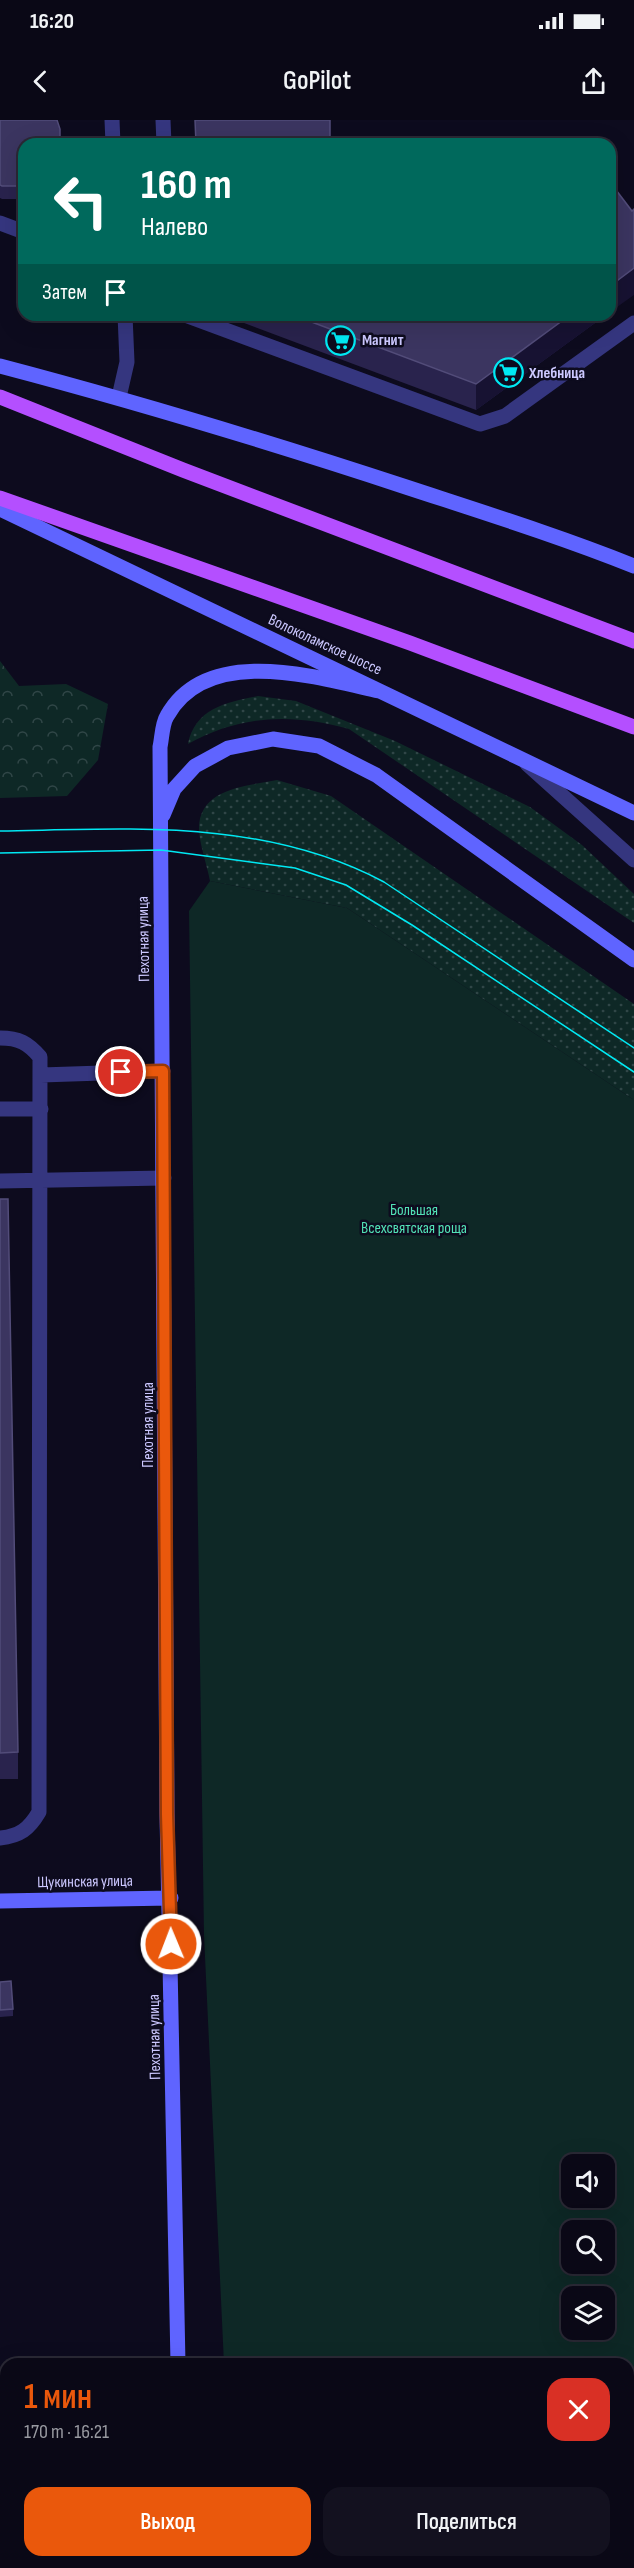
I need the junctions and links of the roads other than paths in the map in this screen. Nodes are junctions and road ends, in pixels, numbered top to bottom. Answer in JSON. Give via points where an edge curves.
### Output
{"nodes":[{"id":1,"x":112,"y":120,"type":"edge"},
{"id":2,"x":163,"y":120,"type":"edge"},
{"id":3,"x":113,"y":138,"type":"edge"},
{"id":4,"x":164,"y":138,"type":"edge"},
{"id":5,"x":0,"y":223,"type":"edge"},
{"id":6,"x":18,"y":230,"type":"edge"},
{"id":7,"x":125,"y":321,"type":"edge"},
{"id":8,"x":201,"y":321,"type":"edge"},
{"id":9,"x":634,"y":323,"type":"edge"},
{"id":10,"x":0,"y":366,"type":"edge"},
{"id":11,"x":0,"y":397,"type":"edge"},
{"id":12,"x":119,"y":397,"type":"junction"},
{"id":13,"x":0,"y":498,"type":"edge"},
{"id":14,"x":0,"y":509,"type":"edge"},
{"id":15,"x":568,"y":540,"type":"junction"},
{"id":16,"x":634,"y":558,"type":"edge"},
{"id":17,"x":634,"y":566,"type":"edge"},
{"id":18,"x":634,"y":641,"type":"edge"},
{"id":19,"x":379,"y":691,"type":"junction"},
{"id":20,"x":634,"y":727,"type":"edge"},
{"id":21,"x":523,"y":760,"type":"junction"},
{"id":22,"x":634,"y":813,"type":"edge"},
{"id":23,"x":160,"y":821,"type":"junction"},
{"id":24,"x":634,"y":860,"type":"edge"},
{"id":25,"x":634,"y":960,"type":"edge"},
{"id":26,"x":0,"y":1038,"type":"edge"},
{"id":27,"x":163,"y":1071,"type":"junction"},
{"id":28,"x":41,"y":1075,"type":"junction"},
{"id":29,"x":41,"y":1109,"type":"junction"},
{"id":30,"x":0,"y":1110,"type":"edge"},
{"id":31,"x":164,"y":1178,"type":"junction"},
{"id":32,"x":0,"y":1181,"type":"edge"},
{"id":33,"x":42,"y":1181,"type":"junction"},
{"id":34,"x":0,"y":1838,"type":"edge"},
{"id":35,"x":171,"y":1898,"type":"junction"},
{"id":36,"x":0,"y":1901,"type":"edge"},
{"id":37,"x":178,"y":2358,"type":"edge"}],
"edges":[{"from":1,"to":3,"type":"street"},
{"from":2,"to":4,"type":"street"},
{"from":5,"to":6,"type":"street"},
{"from":7,"to":12,"type":"street","via":[[127,362]]},
{"from":8,"to":9,"type":"street","via":[[480,423],[505,416]]},
{"from":10,"to":12,"type":"main road"},
{"from":11,"to":18,"type":"main road"},
{"from":12,"to":15,"type":"main road"},
{"from":13,"to":20,"type":"main road","name":"Волоколамское шоссе"},
{"from":14,"to":19,"type":"main road","name":"Волоколамское шоссе"},
{"from":15,"to":16,"type":"main road"},
{"from":15,"to":17,"type":"main road"},
{"from":19,"to":21,"type":"main road","name":"Волоколамское шоссе"},
{"from":19,"to":23,"type":"main road","name":"Пехотная улица","via":[[291,672],[241,671],[209,680],[184,694],[166,717],[162,737]]},
{"from":21,"to":22,"type":"main road","name":"Волоколамское шоссе"},
{"from":21,"to":24,"type":"street"},
{"from":23,"to":25,"type":"main road","via":[[174,789],[195,766],[228,748],[273,739],[319,746],[376,775]]},
{"from":23,"to":27,"type":"main road","name":"Пехотная улица"},
{"from":26,"to":28,"type":"street","via":[[16,1038],[31,1047],[40,1057]]},
{"from":27,"to":28,"type":"street"},
{"from":27,"to":31,"type":"main road","name":"Пехотная улица"},
{"from":28,"to":29,"type":"street"},
{"from":29,"to":30,"type":"street"},
{"from":29,"to":33,"type":"street"},
{"from":31,"to":33,"type":"street"},
{"from":31,"to":35,"type":"main road","name":"Пехотная улица","via":[[167,1814]]},
{"from":32,"to":33,"type":"street"},
{"from":33,"to":34,"type":"street","via":[[39,1812],[17,1836]]},
{"from":35,"to":36,"type":"main road","name":"Щукинская улица"},
{"from":35,"to":37,"type":"main road","name":"Пехотная улица"}]}
